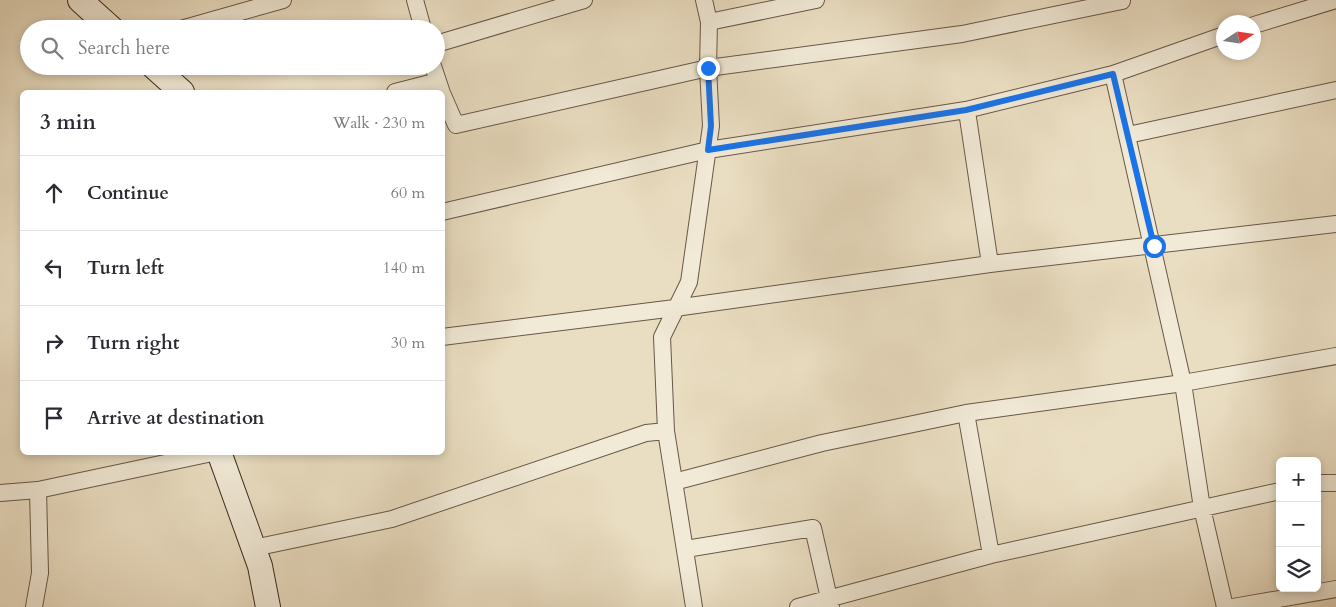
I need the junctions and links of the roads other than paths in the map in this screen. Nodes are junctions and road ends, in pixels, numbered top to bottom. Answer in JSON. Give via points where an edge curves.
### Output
{"nodes":[{"id":1,"x":80,"y":0,"type":"edge"},
{"id":2,"x":282,"y":0,"type":"edge"},
{"id":3,"x":415,"y":0,"type":"edge"},
{"id":4,"x":584,"y":0,"type":"edge"},
{"id":5,"x":704,"y":0,"type":"edge"},
{"id":6,"x":816,"y":0,"type":"edge"},
{"id":7,"x":1122,"y":0,"type":"edge"},
{"id":8,"x":1336,"y":0,"type":"edge"},
{"id":9,"x":102,"y":20,"type":"edge"},
{"id":10,"x":212,"y":20,"type":"edge"},
{"id":11,"x":421,"y":20,"type":"edge"},
{"id":12,"x":708,"y":22,"type":"junction"},
{"id":13,"x":1261,"y":23,"type":"edge"},
{"id":14,"x":1216,"y":38,"type":"edge"},
{"id":15,"x":445,"y":41,"type":"edge"},
{"id":16,"x":708,"y":68,"type":"junction"},
{"id":17,"x":1113,"y":74,"type":"junction"},
{"id":18,"x":163,"y":75,"type":"edge"},
{"id":19,"x":439,"y":83,"type":"edge"},
{"id":20,"x":180,"y":90,"type":"edge"},
{"id":21,"x":406,"y":90,"type":"edge"},
{"id":22,"x":1336,"y":90,"type":"edge"},
{"id":23,"x":445,"y":98,"type":"edge"},
{"id":24,"x":968,"y":118,"type":"dead end"},
{"id":25,"x":1128,"y":134,"type":"junction"},
{"id":26,"x":708,"y":150,"type":"junction"},
{"id":27,"x":445,"y":211,"type":"edge"},
{"id":28,"x":1336,"y":224,"type":"edge"},
{"id":29,"x":1154,"y":246,"type":"junction"},
{"id":30,"x":990,"y":264,"type":"junction"},
{"id":31,"x":675,"y":308,"type":"junction"},
{"id":32,"x":445,"y":337,"type":"edge"},
{"id":33,"x":1336,"y":356,"type":"edge"},
{"id":34,"x":1183,"y":382,"type":"junction"},
{"id":35,"x":966,"y":413,"type":"junction"},
{"id":36,"x":666,"y":431,"type":"junction"},
{"id":37,"x":204,"y":455,"type":"edge"},
{"id":38,"x":219,"y":455,"type":"edge"},
{"id":39,"x":674,"y":482,"type":"junction"},
{"id":40,"x":1336,"y":482,"type":"edge"},
{"id":41,"x":1321,"y":483,"type":"edge"},
{"id":42,"x":38,"y":490,"type":"junction"},
{"id":43,"x":0,"y":492,"type":"edge"},
{"id":44,"x":1276,"y":492,"type":"edge"},
{"id":45,"x":1202,"y":508,"type":"junction"},
{"id":46,"x":254,"y":548,"type":"junction"},
{"id":47,"x":686,"y":549,"type":"junction"},
{"id":48,"x":991,"y":555,"type":"junction"},
{"id":49,"x":1333,"y":596,"type":"edge"},
{"id":50,"x":831,"y":603,"type":"edge"},
{"id":51,"x":34,"y":607,"type":"edge"},
{"id":52,"x":268,"y":607,"type":"edge"},
{"id":53,"x":694,"y":607,"type":"edge"},
{"id":54,"x":798,"y":607,"type":"edge"},
{"id":55,"x":1225,"y":607,"type":"edge"},
{"id":56,"x":1232,"y":607,"type":"edge"}],
"edges":[{"from":1,"to":9,"type":"street"},
{"from":2,"to":10,"type":"street"},
{"from":3,"to":11,"type":"street"},
{"from":4,"to":15,"type":"street"},
{"from":5,"to":12,"type":"street"},
{"from":6,"to":12,"type":"street"},
{"from":7,"to":16,"type":"street","via":[[962,34]]},
{"from":8,"to":13,"type":"street"},
{"from":12,"to":16,"type":"street"},
{"from":14,"to":17,"type":"street"},
{"from":16,"to":23,"type":"street","via":[[456,125]]},
{"from":16,"to":26,"type":"street","via":[[711,126]]},
{"from":17,"to":25,"type":"street"},
{"from":17,"to":26,"type":"street","via":[[966,110]]},
{"from":18,"to":20,"type":"street"},
{"from":19,"to":21,"type":"street"},
{"from":22,"to":25,"type":"street"},
{"from":24,"to":30,"type":"street"},
{"from":25,"to":29,"type":"street"},
{"from":26,"to":27,"type":"street"},
{"from":26,"to":31,"type":"street","via":[[689,282]]},
{"from":28,"to":29,"type":"street"},
{"from":29,"to":30,"type":"street"},
{"from":29,"to":34,"type":"street"},
{"from":30,"to":31,"type":"street"},
{"from":31,"to":32,"type":"street"},
{"from":31,"to":36,"type":"street","via":[[662,337]]},
{"from":33,"to":34,"type":"street"},
{"from":34,"to":35,"type":"street"},
{"from":34,"to":45,"type":"street"},
{"from":35,"to":39,"type":"street","via":[[822,443]]},
{"from":35,"to":48,"type":"street"},
{"from":36,"to":39,"type":"street"},
{"from":36,"to":46,"type":"street","via":[[646,433],[392,519]]},
{"from":37,"to":42,"type":"street"},
{"from":38,"to":46,"type":"street"},
{"from":39,"to":47,"type":"street"},
{"from":40,"to":41,"type":"street"},
{"from":42,"to":43,"type":"street"},
{"from":42,"to":51,"type":"street","via":[[40,573]]},
{"from":44,"to":45,"type":"street"},
{"from":45,"to":48,"type":"street"},
{"from":45,"to":55,"type":"street"},
{"from":46,"to":52,"type":"street"},
{"from":47,"to":50,"type":"street","via":[[813,528]]},
{"from":47,"to":53,"type":"street"},
{"from":48,"to":50,"type":"street"},
{"from":49,"to":56,"type":"street"},
{"from":50,"to":54,"type":"street"}]}
